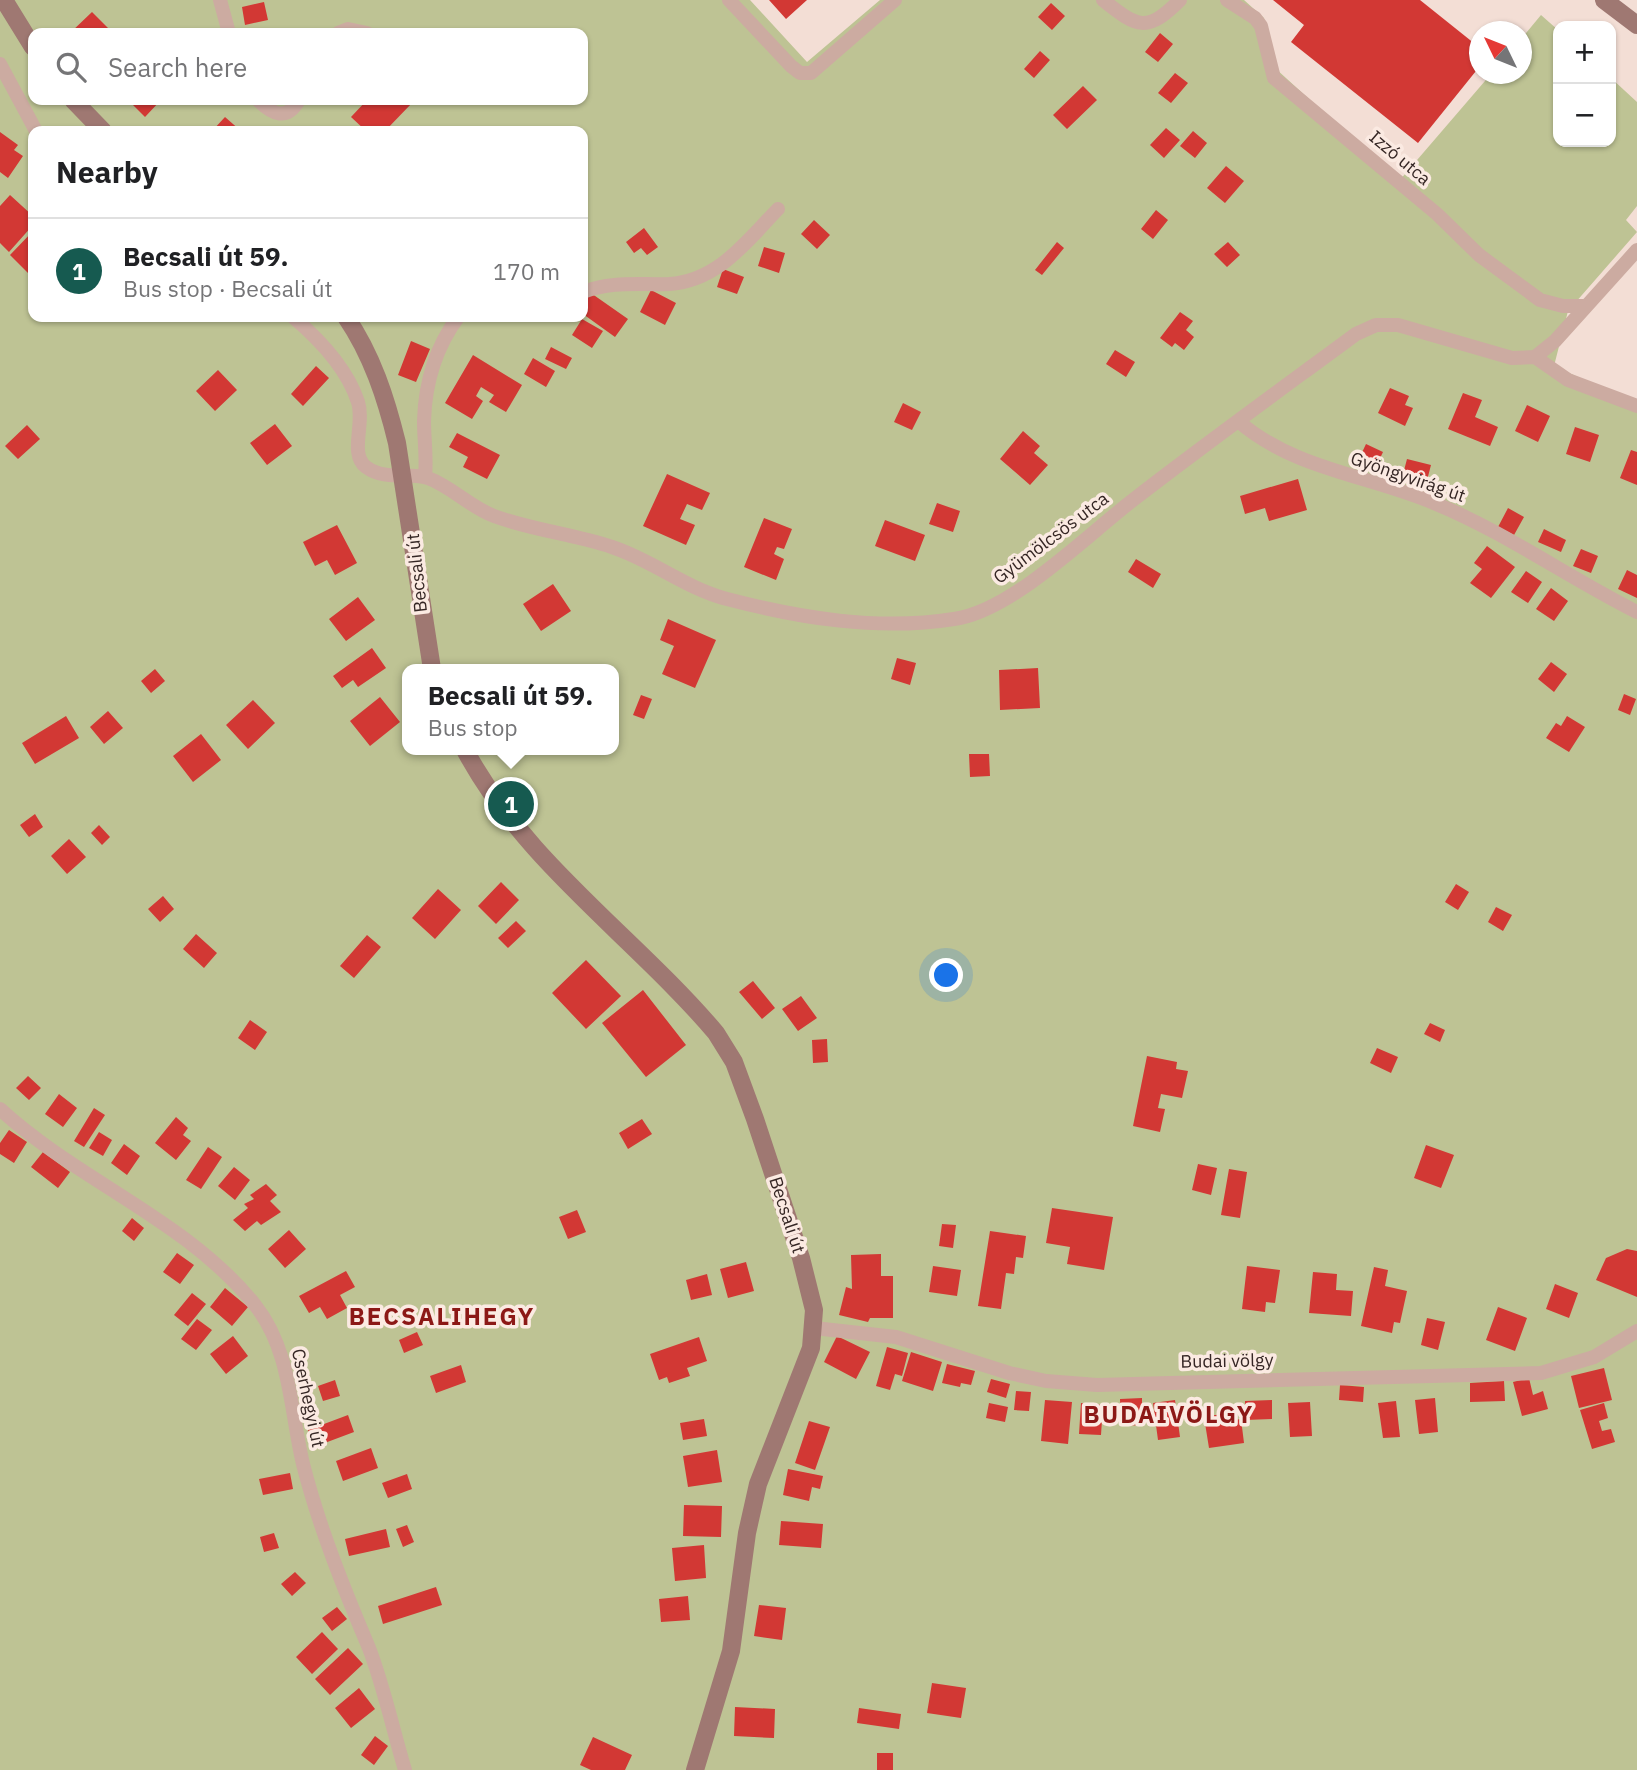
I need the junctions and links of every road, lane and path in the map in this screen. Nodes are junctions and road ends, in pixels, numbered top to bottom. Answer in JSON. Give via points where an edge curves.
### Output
{"nodes":[{"id":1,"x":4,"y":0,"type":"edge"},
{"id":2,"x":220,"y":0,"type":"edge"},
{"id":3,"x":729,"y":0,"type":"edge"},
{"id":4,"x":895,"y":0,"type":"edge"},
{"id":5,"x":1103,"y":0,"type":"edge"},
{"id":6,"x":1180,"y":0,"type":"edge"},
{"id":7,"x":1227,"y":0,"type":"edge"},
{"id":8,"x":1604,"y":0,"type":"edge"},
{"id":9,"x":1637,"y":25,"type":"edge"},
{"id":10,"x":228,"y":28,"type":"edge"},
{"id":11,"x":28,"y":39,"type":"edge"},
{"id":12,"x":0,"y":64,"type":"edge"},
{"id":13,"x":79,"y":105,"type":"edge"},
{"id":14,"x":264,"y":105,"type":"edge"},
{"id":15,"x":296,"y":105,"type":"edge"},
{"id":16,"x":33,"y":126,"type":"edge"},
{"id":17,"x":98,"y":126,"type":"edge"},
{"id":18,"x":778,"y":209,"type":"dead end"},
{"id":19,"x":1637,"y":250,"type":"edge"},
{"id":20,"x":588,"y":290,"type":"edge"},
{"id":21,"x":1585,"y":306,"type":"junction"},
{"id":22,"x":298,"y":322,"type":"edge"},
{"id":23,"x":349,"y":322,"type":"edge"},
{"id":24,"x":455,"y":322,"type":"edge"},
{"id":25,"x":1535,"y":357,"type":"junction"},
{"id":26,"x":1637,"y":405,"type":"edge"},
{"id":27,"x":1238,"y":421,"type":"junction"},
{"id":28,"x":404,"y":477,"type":"junction"},
{"id":29,"x":425,"y":477,"type":"junction"},
{"id":30,"x":1637,"y":612,"type":"edge"},
{"id":31,"x":431,"y":664,"type":"edge"},
{"id":32,"x":468,"y":755,"type":"edge"},
{"id":33,"x":0,"y":1108,"type":"edge"},
{"id":34,"x":814,"y":1328,"type":"junction"},
{"id":35,"x":1637,"y":1331,"type":"edge"},
{"id":36,"x":405,"y":1770,"type":"edge"},
{"id":37,"x":695,"y":1770,"type":"edge"}],
"edges":[{"from":1,"to":11,"type":"main road"},
{"from":2,"to":10,"type":"street"},
{"from":3,"to":4,"type":"street","via":[[791,66],[800,73],[811,73]]},
{"from":5,"to":6,"type":"street","via":[[1132,22],[1151,24]]},
{"from":7,"to":21,"type":"street","name":"Izzó utca","via":[[1261,26],[1274,78],[1437,214],[1479,255],[1540,300]]},
{"from":8,"to":9,"type":"main road"},
{"from":12,"to":16,"type":"street"},
{"from":13,"to":17,"type":"main road"},
{"from":14,"to":15,"type":"street","via":[[281,115]]},
{"from":18,"to":20,"type":"street","via":[[715,272],[690,281],[604,284]]},
{"from":19,"to":21,"type":"street"},
{"from":21,"to":25,"type":"street"},
{"from":22,"to":28,"type":"street","via":[[348,378],[359,404],[359,460],[377,474]]},
{"from":23,"to":28,"type":"main road","name":"Becsali út","via":[[380,384]]},
{"from":24,"to":29,"type":"street","via":[[438,350],[428,385]]},
{"from":25,"to":26,"type":"street","via":[[1568,380]]},
{"from":25,"to":27,"type":"street","name":"Gyümölcsös utca","via":[[1512,358],[1398,325],[1377,325],[1356,334]]},
{"from":27,"to":29,"type":"street","name":"Gyümölcsös utca","via":[[1014,592],[989,608],[956,619],[853,623],[726,599],[614,547],[495,516]]},
{"from":27,"to":30,"type":"street","name":"Gyöngyvirág út","via":[[1292,457],[1433,502],[1478,523]]},
{"from":28,"to":29,"type":"street","name":"Gyümölcsös utca"},
{"from":28,"to":31,"type":"main road","name":"Becsali út"},
{"from":32,"to":34,"type":"main road","name":"Becsali út","via":[[489,791],[541,856],[716,1032],[734,1062],[760,1132],[811,1291]]},
{"from":33,"to":36,"type":"street","name":"Cserhegyi út","via":[[63,1159],[205,1255],[272,1328],[288,1379],[303,1465],[351,1609],[370,1650]]},
{"from":34,"to":35,"type":"street","name":"Budai völgy","via":[[896,1337],[1009,1373],[1097,1385],[1541,1373],[1594,1357]]},
{"from":34,"to":37,"type":"main road","name":"Becsali út","via":[[804,1369],[758,1484],[731,1651]]}]}
